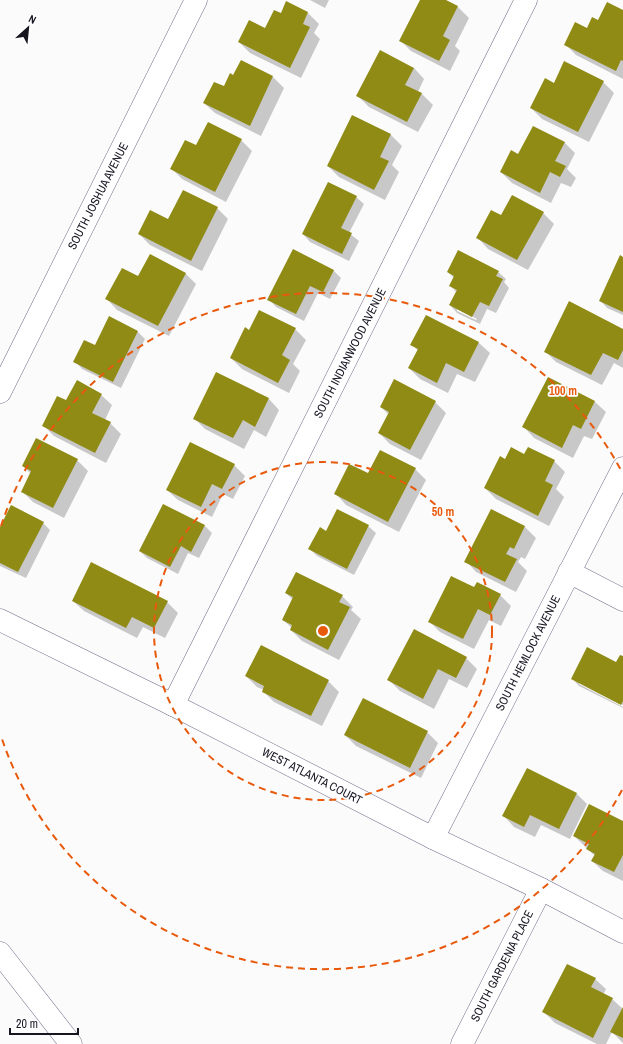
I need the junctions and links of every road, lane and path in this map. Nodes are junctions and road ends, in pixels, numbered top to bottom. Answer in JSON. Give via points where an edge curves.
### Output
{"nodes":[{"id":1,"x":196,"y":0,"type":"edge"},
{"id":2,"x":526,"y":0,"type":"edge"},
{"id":3,"x":0,"y":392,"type":"edge"},
{"id":4,"x":623,"y":468,"type":"edge"},
{"id":5,"x":570,"y":572,"type":"junction"},
{"id":6,"x":623,"y":600,"type":"edge"},
{"id":7,"x":0,"y":620,"type":"edge"},
{"id":8,"x":173,"y":705,"type":"junction"},
{"id":9,"x":433,"y":838,"type":"junction"},
{"id":10,"x":541,"y":889,"type":"junction"},
{"id":11,"x":623,"y":932,"type":"edge"},
{"id":12,"x":0,"y":953,"type":"edge"},
{"id":13,"x":71,"y":1044,"type":"edge"},
{"id":14,"x":462,"y":1044,"type":"edge"}],
"edges":[{"from":1,"to":3,"type":"street","name":"SOUTH JOSHUA AVENUE"},
{"from":2,"to":8,"type":"street","name":"SOUTH INDIANWOOD AVENUE"},
{"from":4,"to":5,"type":"street","name":"SOUTH HEMLOCK AVENUE"},
{"from":5,"to":6,"type":"street"},
{"from":5,"to":9,"type":"street","name":"SOUTH HEMLOCK AVENUE"},
{"from":7,"to":8,"type":"street","name":"WEST ATLANTA COURT"},
{"from":8,"to":9,"type":"street","name":"WEST ATLANTA COURT"},
{"from":9,"to":10,"type":"street","name":"WEST ATLANTA COURT"},
{"from":10,"to":11,"type":"street","name":"WEST ATLANTA COURT"},
{"from":10,"to":14,"type":"street","name":"SOUTH GARDENIA PLACE"},
{"from":12,"to":13,"type":"street"}]}
